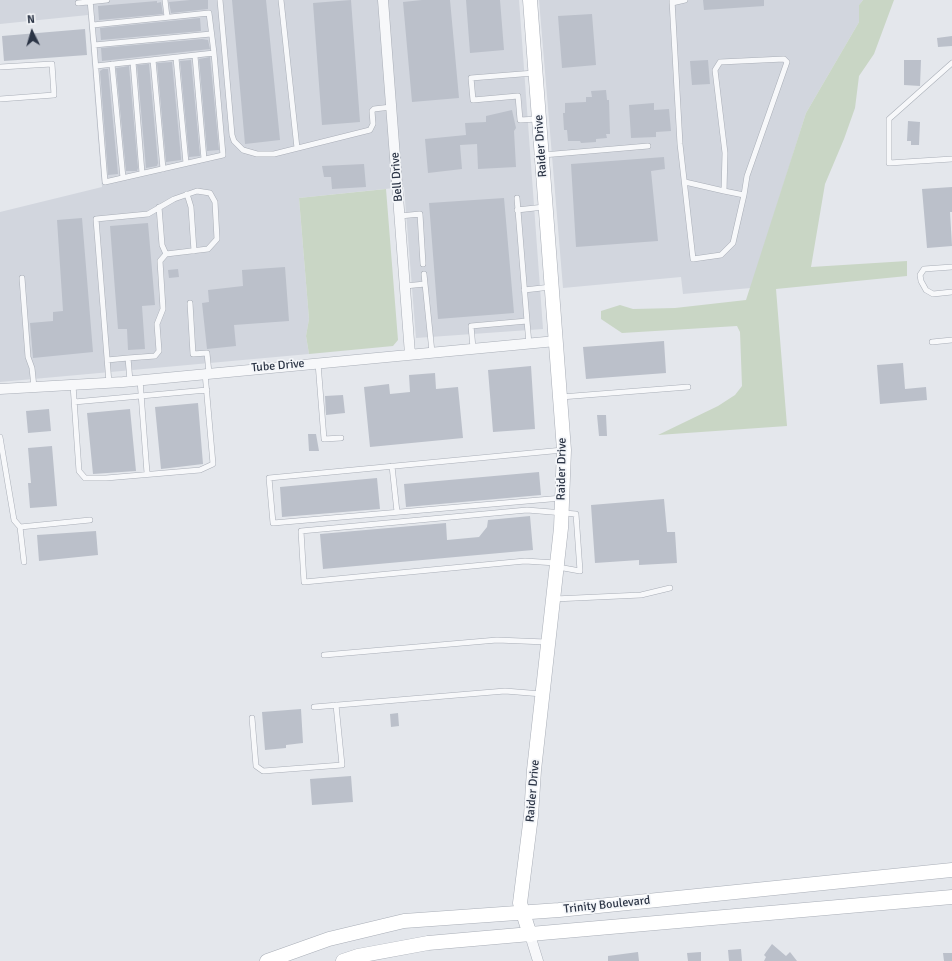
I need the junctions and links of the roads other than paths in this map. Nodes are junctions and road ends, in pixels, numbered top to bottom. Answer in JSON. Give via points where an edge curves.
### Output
{"nodes":[{"id":1,"x":107,"y":0,"type":"edge"},
{"id":2,"x":165,"y":0,"type":"edge"},
{"id":3,"x":220,"y":0,"type":"edge"},
{"id":4,"x":281,"y":0,"type":"edge"},
{"id":5,"x":383,"y":0,"type":"edge"},
{"id":6,"x":530,"y":0,"type":"edge"},
{"id":7,"x":685,"y":0,"type":"edge"},
{"id":8,"x":91,"y":1,"type":"edge"},
{"id":9,"x":672,"y":1,"type":"edge"},
{"id":10,"x":78,"y":2,"type":"dead end"},
{"id":11,"x":167,"y":17,"type":"junction"},
{"id":12,"x":92,"y":25,"type":"junction"},
{"id":13,"x":211,"y":34,"type":"junction"},
{"id":14,"x":94,"y":45,"type":"junction"},
{"id":15,"x":214,"y":54,"type":"junction"},
{"id":16,"x":195,"y":56,"type":"junction"},
{"id":17,"x":176,"y":58,"type":"junction"},
{"id":18,"x":153,"y":60,"type":"junction"},
{"id":19,"x":133,"y":62,"type":"junction"},
{"id":20,"x":952,"y":63,"type":"edge"},
{"id":21,"x":112,"y":64,"type":"junction"},
{"id":22,"x":96,"y":66,"type":"junction"},
{"id":23,"x":0,"y":67,"type":"edge"},
{"id":24,"x":535,"y":72,"type":"junction"},
{"id":25,"x":0,"y":99,"type":"edge"},
{"id":26,"x":392,"y":107,"type":"junction"},
{"id":27,"x":539,"y":119,"type":"junction"},
{"id":28,"x":648,"y":146,"type":"dead end"},
{"id":29,"x":297,"y":148,"type":"junction"},
{"id":30,"x":542,"y":156,"type":"junction"},
{"id":31,"x":204,"y":159,"type":"junction"},
{"id":32,"x":952,"y":159,"type":"edge"},
{"id":33,"x":186,"y":163,"type":"junction"},
{"id":34,"x":163,"y":168,"type":"junction"},
{"id":35,"x":142,"y":174,"type":"junction"},
{"id":36,"x":123,"y":178,"type":"junction"},
{"id":37,"x":684,"y":182,"type":"junction"},
{"id":38,"x":724,"y":191,"type":"junction"},
{"id":39,"x":187,"y":194,"type":"junction"},
{"id":40,"x":744,"y":195,"type":"junction"},
{"id":41,"x":517,"y":198,"type":"dead end"},
{"id":42,"x":159,"y":207,"type":"junction"},
{"id":43,"x":546,"y":207,"type":"junction"},
{"id":44,"x":517,"y":210,"type":"junction"},
{"id":45,"x":400,"y":216,"type":"junction"},
{"id":46,"x":194,"y":251,"type":"junction"},
{"id":47,"x":166,"y":254,"type":"junction"},
{"id":48,"x":423,"y":264,"type":"dead end"},
{"id":49,"x":952,"y":267,"type":"edge"},
{"id":50,"x":424,"y":274,"type":"dead end"},
{"id":51,"x":22,"y":278,"type":"dead end"},
{"id":52,"x":425,"y":284,"type":"junction"},
{"id":53,"x":405,"y":286,"type":"junction"},
{"id":54,"x":552,"y":287,"type":"junction"},
{"id":55,"x":524,"y":290,"type":"junction"},
{"id":56,"x":952,"y":292,"type":"edge"},
{"id":57,"x":190,"y":303,"type":"dead end"},
{"id":58,"x":527,"y":321,"type":"junction"},
{"id":59,"x":952,"y":340,"type":"edge"},
{"id":60,"x":556,"y":341,"type":"junction"},
{"id":61,"x":932,"y":342,"type":"dead end"},
{"id":62,"x":529,"y":344,"type":"junction"},
{"id":63,"x":473,"y":348,"type":"junction"},
{"id":64,"x":432,"y":352,"type":"junction"},
{"id":65,"x":410,"y":354,"type":"junction"},
{"id":66,"x":128,"y":358,"type":"junction"},
{"id":67,"x":107,"y":360,"type":"junction"},
{"id":68,"x":318,"y":362,"type":"junction"},
{"id":69,"x":207,"y":373,"type":"junction"},
{"id":70,"x":135,"y":381,"type":"junction"},
{"id":71,"x":109,"y":383,"type":"junction"},
{"id":72,"x":73,"y":385,"type":"junction"},
{"id":73,"x":34,"y":387,"type":"junction"},
{"id":74,"x":688,"y":387,"type":"dead end"},
{"id":75,"x":0,"y":389,"type":"edge"},
{"id":76,"x":207,"y":390,"type":"junction"},
{"id":77,"x":141,"y":397,"type":"junction"},
{"id":78,"x":560,"y":398,"type":"junction"},
{"id":79,"x":74,"y":402,"type":"junction"},
{"id":80,"x":0,"y":437,"type":"edge"},
{"id":81,"x":341,"y":438,"type":"dead end"},
{"id":82,"x":564,"y":450,"type":"junction"},
{"id":83,"x":392,"y":466,"type":"junction"},
{"id":84,"x":148,"y":473,"type":"junction"},
{"id":85,"x":562,"y":505,"type":"junction"},
{"id":86,"x":396,"y":512,"type":"junction"},
{"id":87,"x":90,"y":520,"type":"dead end"},
{"id":88,"x":20,"y":527,"type":"junction"},
{"id":89,"x":24,"y":562,"type":"dead end"},
{"id":90,"x":557,"y":565,"type":"junction"},
{"id":91,"x":670,"y":588,"type":"dead end"},
{"id":92,"x":553,"y":599,"type":"junction"},
{"id":93,"x":548,"y":642,"type":"junction"},
{"id":94,"x":324,"y":655,"type":"dead end"},
{"id":95,"x":543,"y":694,"type":"junction"},
{"id":96,"x":336,"y":705,"type":"junction"},
{"id":97,"x":314,"y":706,"type":"dead end"},
{"id":98,"x":252,"y":718,"type":"dead end"},
{"id":99,"x":952,"y":870,"type":"edge"},
{"id":100,"x":952,"y":897,"type":"edge"},
{"id":101,"x":522,"y":911,"type":"junction"},
{"id":102,"x":530,"y":935,"type":"junction"},
{"id":103,"x":267,"y":961,"type":"edge"},
{"id":104,"x":343,"y":961,"type":"edge"},
{"id":105,"x":538,"y":961,"type":"edge"}],
"edges":[{"from":1,"to":8,"type":"lane"},
{"from":2,"to":11,"type":"lane"},
{"from":3,"to":29,"type":"lane","via":[[234,141],[243,150],[257,154],[274,154]]},
{"from":4,"to":29,"type":"lane"},
{"from":5,"to":26,"type":"street","name":"Bell Drive"},
{"from":6,"to":24,"type":"main road","name":"Raider Drive"},
{"from":7,"to":9,"type":"lane"},
{"from":8,"to":10,"type":"lane"},
{"from":8,"to":12,"type":"lane"},
{"from":9,"to":37,"type":"lane"},
{"from":11,"to":12,"type":"lane"},
{"from":11,"to":13,"type":"lane","via":[[209,13]]},
{"from":12,"to":14,"type":"lane"},
{"from":13,"to":14,"type":"lane"},
{"from":13,"to":15,"type":"lane"},
{"from":14,"to":22,"type":"lane"},
{"from":15,"to":16,"type":"lane"},
{"from":15,"to":31,"type":"lane","via":[[223,155]]},
{"from":16,"to":17,"type":"lane"},
{"from":16,"to":31,"type":"lane"},
{"from":17,"to":18,"type":"lane"},
{"from":17,"to":33,"type":"lane"},
{"from":18,"to":19,"type":"lane"},
{"from":18,"to":34,"type":"lane"},
{"from":19,"to":21,"type":"lane"},
{"from":19,"to":35,"type":"lane"},
{"from":20,"to":32,"type":"lane","via":[[889,119],[889,163]]},
{"from":21,"to":22,"type":"lane"},
{"from":21,"to":36,"type":"lane"},
{"from":22,"to":36,"type":"lane","via":[[105,182]]},
{"from":23,"to":25,"type":"lane","via":[[52,64],[54,95]]},
{"from":24,"to":27,"type":"main road","name":"Raider Drive"},
{"from":24,"to":27,"type":"lane","via":[[471,78],[473,100],[518,96],[520,120]]},
{"from":26,"to":29,"type":"lane","via":[[372,111],[373,124],[370,130]]},
{"from":26,"to":45,"type":"street","name":"Bell Drive"},
{"from":27,"to":30,"type":"main road","name":"Raider Drive"},
{"from":28,"to":30,"type":"lane"},
{"from":30,"to":43,"type":"main road","name":"Raider Drive"},
{"from":31,"to":33,"type":"lane"},
{"from":33,"to":34,"type":"lane"},
{"from":34,"to":35,"type":"lane"},
{"from":35,"to":36,"type":"lane"},
{"from":37,"to":38,"type":"lane"},
{"from":37,"to":40,"type":"lane","via":[[693,259],[721,254],[733,243]]},
{"from":38,"to":40,"type":"lane"},
{"from":38,"to":40,"type":"lane","via":[[725,153],[715,70],[720,62],[784,59],[786,62]]},
{"from":39,"to":42,"type":"lane"},
{"from":39,"to":46,"type":"lane","via":[[191,207]]},
{"from":39,"to":46,"type":"lane","via":[[197,191],[210,193],[215,202],[217,239],[208,249]]},
{"from":41,"to":44,"type":"lane"},
{"from":42,"to":47,"type":"lane","via":[[162,245]]},
{"from":42,"to":67,"type":"lane","via":[[148,214],[96,219]]},
{"from":43,"to":44,"type":"lane"},
{"from":43,"to":54,"type":"main road","name":"Raider Drive"},
{"from":44,"to":55,"type":"lane"},
{"from":45,"to":48,"type":"lane","via":[[420,214]]},
{"from":45,"to":53,"type":"street","name":"Bell Drive"},
{"from":46,"to":47,"type":"lane"},
{"from":47,"to":66,"type":"lane","via":[[160,261],[164,309],[157,324],[159,351],[155,356]]},
{"from":49,"to":56,"type":"lane","via":[[924,269],[920,275],[926,290],[933,294]]},
{"from":50,"to":52,"type":"lane"},
{"from":51,"to":73,"type":"lane","via":[[28,357]]},
{"from":52,"to":53,"type":"lane"},
{"from":52,"to":64,"type":"lane"},
{"from":53,"to":65,"type":"street","name":"Bell Drive"},
{"from":54,"to":55,"type":"lane"},
{"from":54,"to":60,"type":"main road","name":"Raider Drive"},
{"from":55,"to":58,"type":"lane"},
{"from":57,"to":69,"type":"lane","via":[[193,354],[207,353]]},
{"from":58,"to":62,"type":"lane"},
{"from":58,"to":63,"type":"lane","via":[[471,326]]},
{"from":59,"to":61,"type":"lane"},
{"from":60,"to":62,"type":"street","name":"Tube Drive"},
{"from":60,"to":78,"type":"main road","name":"Raider Drive"},
{"from":62,"to":63,"type":"street","name":"Tube Drive"},
{"from":63,"to":64,"type":"street","name":"Tube Drive"},
{"from":64,"to":65,"type":"street","name":"Tube Drive"},
{"from":65,"to":68,"type":"street","name":"Tube Drive"},
{"from":66,"to":67,"type":"lane"},
{"from":66,"to":70,"type":"lane"},
{"from":67,"to":71,"type":"lane"},
{"from":68,"to":69,"type":"street","name":"Tube Drive"},
{"from":68,"to":81,"type":"lane","via":[[324,439]]},
{"from":69,"to":70,"type":"street","name":"Tube Drive"},
{"from":69,"to":76,"type":"lane"},
{"from":70,"to":71,"type":"street","name":"Tube Drive"},
{"from":70,"to":77,"type":"lane"},
{"from":71,"to":72,"type":"street","name":"Tube Drive"},
{"from":72,"to":73,"type":"street","name":"Tube Drive"},
{"from":72,"to":79,"type":"lane"},
{"from":73,"to":75,"type":"street","name":"Tube Drive"},
{"from":74,"to":78,"type":"lane"},
{"from":76,"to":77,"type":"lane"},
{"from":76,"to":84,"type":"lane","via":[[213,464],[200,470]]},
{"from":77,"to":79,"type":"lane"},
{"from":77,"to":84,"type":"lane"},
{"from":78,"to":82,"type":"main road","name":"Raider Drive"},
{"from":79,"to":84,"type":"lane","via":[[79,471],[82,475],[88,479]]},
{"from":80,"to":88,"type":"lane","via":[[14,520]]},
{"from":82,"to":83,"type":"lane"},
{"from":82,"to":85,"type":"main road","name":"Raider Drive"},
{"from":83,"to":86,"type":"lane"},
{"from":83,"to":86,"type":"lane","via":[[269,478],[273,523]]},
{"from":85,"to":86,"type":"lane"},
{"from":85,"to":90,"type":"main road","name":"Raider Drive"},
{"from":85,"to":90,"type":"lane","via":[[576,514],[580,571]]},
{"from":85,"to":90,"type":"lane","via":[[301,531],[304,582],[525,561]]},
{"from":87,"to":88,"type":"lane"},
{"from":88,"to":89,"type":"lane"},
{"from":90,"to":92,"type":"main road","name":"Raider Drive"},
{"from":91,"to":92,"type":"lane","via":[[641,595]]},
{"from":92,"to":93,"type":"main road","name":"Raider Drive"},
{"from":93,"to":94,"type":"lane","via":[[497,640]]},
{"from":93,"to":95,"type":"main road","name":"Raider Drive"},
{"from":95,"to":96,"type":"lane","via":[[505,691]]},
{"from":95,"to":101,"type":"main road","name":"Raider Drive","via":[[520,903]]},
{"from":96,"to":97,"type":"lane"},
{"from":96,"to":98,"type":"lane","via":[[342,765],[263,771],[256,766]]},
{"from":99,"to":101,"type":"main road","name":"Trinity Boulevard"},
{"from":100,"to":102,"type":"main road","name":"Trinity Boulevard"},
{"from":101,"to":102,"type":"main road","name":"Raider Drive"},
{"from":101,"to":103,"type":"main road","name":"Trinity Boulevard","via":[[404,921],[330,939]]},
{"from":102,"to":104,"type":"main road","name":"Trinity Boulevard","via":[[428,943]]},
{"from":102,"to":105,"type":"street"}]}
